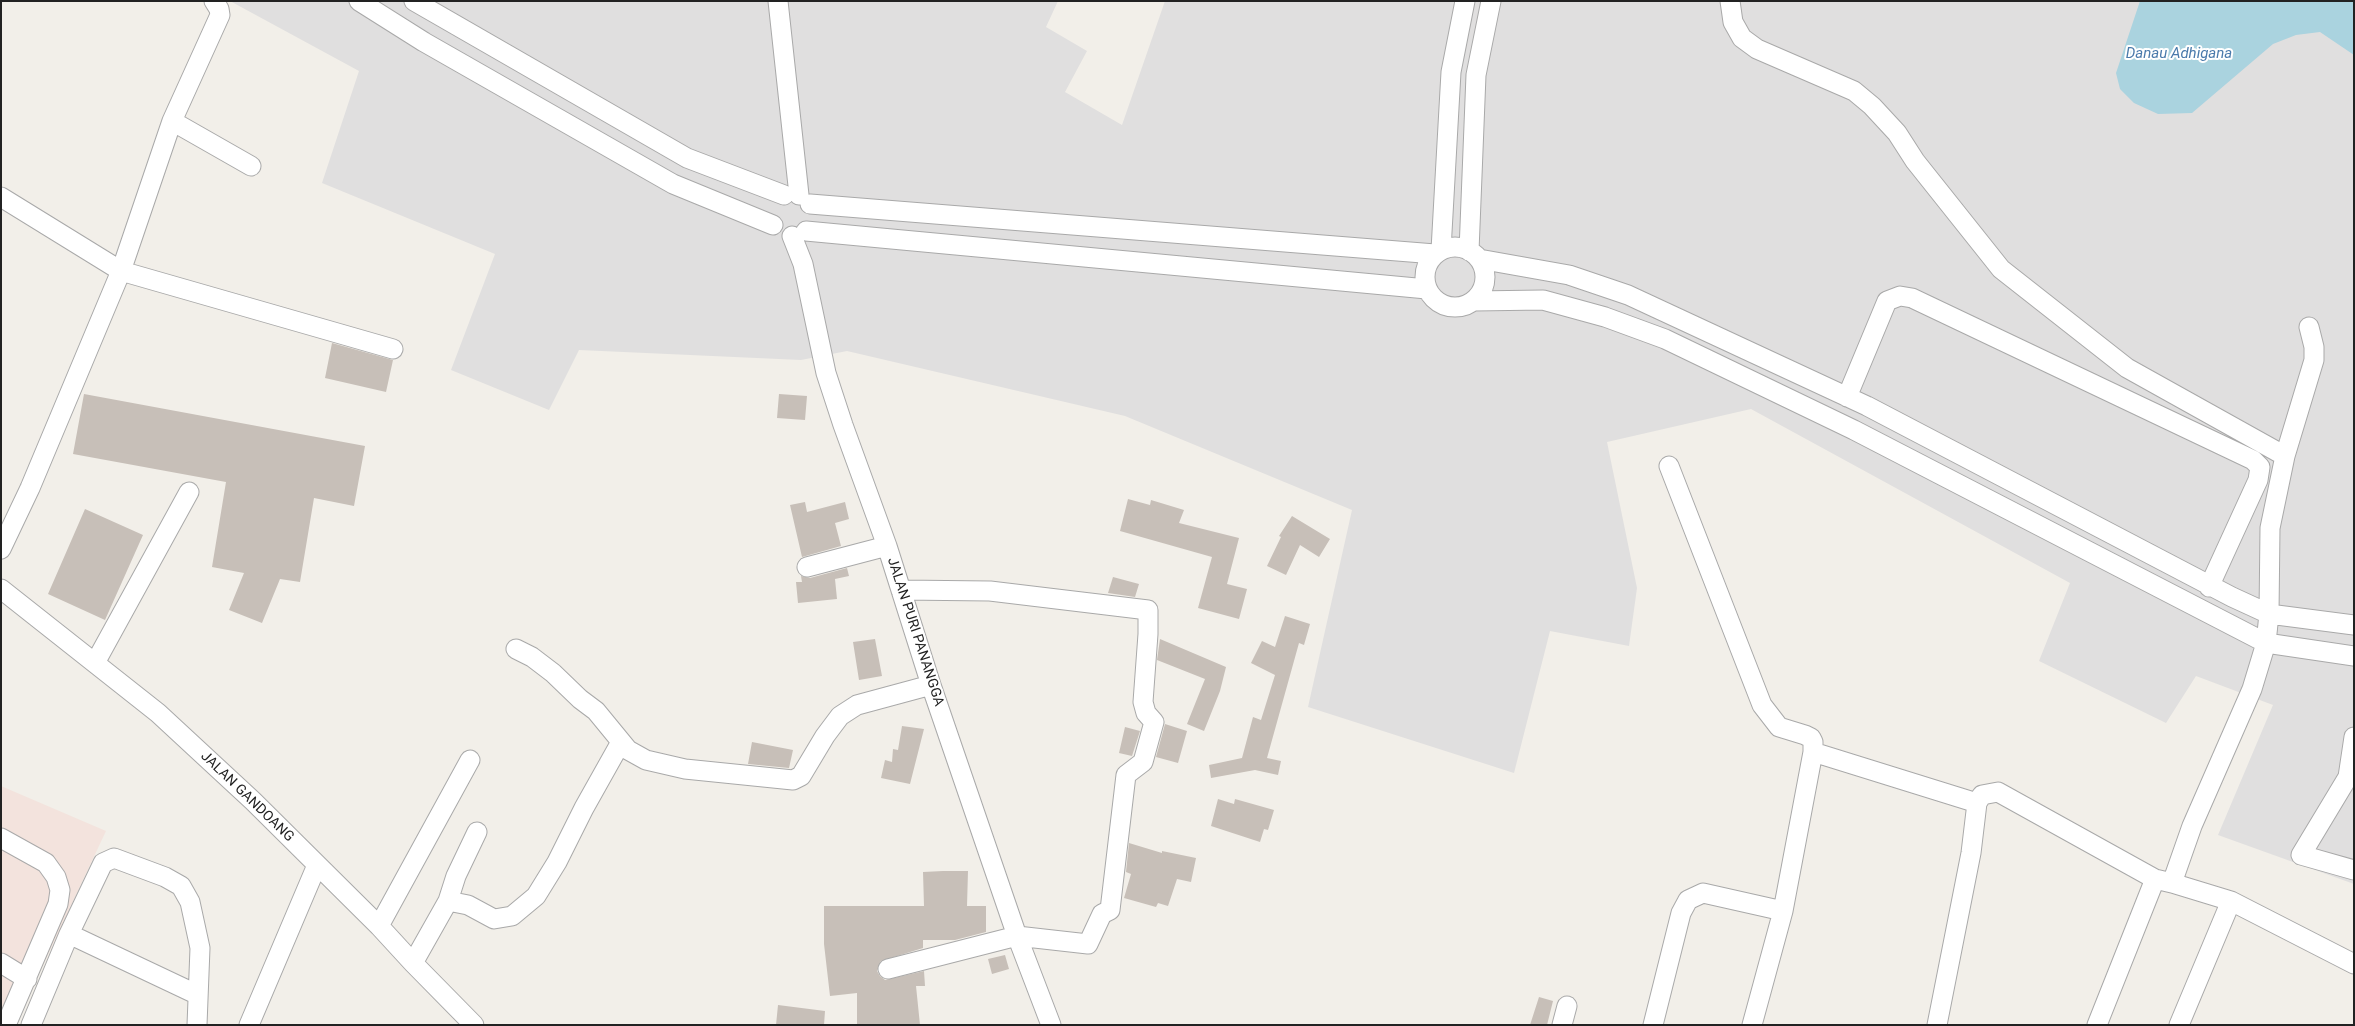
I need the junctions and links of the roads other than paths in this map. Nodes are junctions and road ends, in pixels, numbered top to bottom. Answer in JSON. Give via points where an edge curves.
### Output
{"nodes":[{"id":1,"x":214,"y":1,"type":"edge"},
{"id":2,"x":359,"y":1,"type":"edge"},
{"id":3,"x":414,"y":1,"type":"edge"},
{"id":4,"x":778,"y":1,"type":"edge"},
{"id":5,"x":1465,"y":1,"type":"edge"},
{"id":6,"x":1491,"y":1,"type":"edge"},
{"id":7,"x":1730,"y":1,"type":"edge"},
{"id":8,"x":442,"y":18,"type":"junction"},
{"id":9,"x":424,"y":42,"type":"junction"},
{"id":10,"x":172,"y":122,"type":"junction"},
{"id":11,"x":250,"y":166,"type":"dead end"},
{"id":12,"x":1,"y":197,"type":"edge"},
{"id":13,"x":798,"y":198,"type":"junction"},
{"id":14,"x":773,"y":225,"type":"junction"},
{"id":15,"x":799,"y":234,"type":"junction"},
{"id":16,"x":1438,"y":252,"type":"junction"},
{"id":17,"x":1474,"y":255,"type":"junction"},
{"id":18,"x":121,"y":270,"type":"junction"},
{"id":19,"x":1426,"y":289,"type":"junction"},
{"id":20,"x":1474,"y":301,"type":"junction"},
{"id":21,"x":2310,"y":327,"type":"dead end"},
{"id":22,"x":393,"y":349,"type":"dead end"},
{"id":23,"x":1847,"y":397,"type":"junction"},
{"id":24,"x":1867,"y":406,"type":"junction"},
{"id":25,"x":1854,"y":430,"type":"junction"},
{"id":26,"x":2284,"y":456,"type":"junction"},
{"id":27,"x":1669,"y":466,"type":"dead end"},
{"id":28,"x":189,"y":492,"type":"dead end"},
{"id":29,"x":887,"y":546,"type":"junction"},
{"id":30,"x":1,"y":549,"type":"edge"},
{"id":31,"x":807,"y":567,"type":"dead end"},
{"id":32,"x":2210,"y":587,"type":"junction"},
{"id":33,"x":1,"y":589,"type":"edge"},
{"id":34,"x":901,"y":590,"type":"junction"},
{"id":35,"x":2269,"y":614,"type":"junction"},
{"id":36,"x":2354,"y":626,"type":"edge"},
{"id":37,"x":2266,"y":643,"type":"junction"},
{"id":38,"x":516,"y":649,"type":"dead end"},
{"id":39,"x":2354,"y":656,"type":"edge"},
{"id":40,"x":95,"y":663,"type":"junction"},
{"id":41,"x":931,"y":685,"type":"junction"},
{"id":42,"x":2354,"y":737,"type":"edge"},
{"id":43,"x":621,"y":742,"type":"junction"},
{"id":44,"x":1813,"y":752,"type":"junction"},
{"id":45,"x":470,"y":760,"type":"dead end"},
{"id":46,"x":2351,"y":777,"type":"edge"},
{"id":47,"x":1977,"y":803,"type":"junction"},
{"id":48,"x":477,"y":832,"type":"dead end"},
{"id":49,"x":1,"y":838,"type":"edge"},
{"id":50,"x":317,"y":865,"type":"junction"},
{"id":51,"x":2354,"y":870,"type":"edge"},
{"id":52,"x":2164,"y":881,"type":"junction"},
{"id":53,"x":448,"y":901,"type":"junction"},
{"id":54,"x":2231,"y":901,"type":"junction"},
{"id":55,"x":1783,"y":911,"type":"junction"},
{"id":56,"x":380,"y":926,"type":"junction"},
{"id":57,"x":69,"y":934,"type":"junction"},
{"id":58,"x":1017,"y":936,"type":"junction"},
{"id":59,"x":1,"y":963,"type":"edge"},
{"id":60,"x":412,"y":963,"type":"junction"},
{"id":61,"x":2354,"y":964,"type":"edge"},
{"id":62,"x":888,"y":969,"type":"dead end"},
{"id":63,"x":27,"y":979,"type":"junction"},
{"id":64,"x":198,"y":995,"type":"junction"},
{"id":65,"x":1567,"y":1006,"type":"dead end"},
{"id":66,"x":36,"y":1023,"type":"edge"},
{"id":67,"x":6,"y":1025,"type":"edge"},
{"id":68,"x":197,"y":1025,"type":"edge"},
{"id":69,"x":249,"y":1025,"type":"edge"},
{"id":70,"x":474,"y":1025,"type":"edge"},
{"id":71,"x":1051,"y":1025,"type":"edge"},
{"id":72,"x":1562,"y":1025,"type":"edge"},
{"id":73,"x":1653,"y":1025,"type":"edge"},
{"id":74,"x":1752,"y":1025,"type":"edge"},
{"id":75,"x":1937,"y":1025,"type":"edge"},
{"id":76,"x":2097,"y":1025,"type":"edge"},
{"id":77,"x":2179,"y":1025,"type":"edge"}],
"edges":[{"from":1,"to":10,"type":"street","via":[[220,15]]},
{"from":2,"to":9,"type":"street"},
{"from":3,"to":8,"type":"street"},
{"from":4,"to":13,"type":"street"},
{"from":5,"to":16,"type":"street","via":[[1451,72]]},
{"from":6,"to":17,"type":"street","via":[[1476,75]]},
{"from":7,"to":26,"type":"street","via":[[1733,22],[1742,38],[1757,50],[1854,91],[1872,106],[1897,133],[1915,161],[2001,269],[2127,368]]},
{"from":8,"to":9,"type":"street"},
{"from":8,"to":13,"type":"street","via":[[687,158]]},
{"from":9,"to":14,"type":"street","via":[[673,184]]},
{"from":10,"to":11,"type":"street"},
{"from":10,"to":18,"type":"street"},
{"from":12,"to":18,"type":"street"},
{"from":13,"to":14,"type":"street","via":[[773,204],[770,218]]},
{"from":13,"to":15,"type":"street","via":[[813,218]]},
{"from":13,"to":16,"type":"street"},
{"from":14,"to":15,"type":"street","via":[[778,232]]},
{"from":15,"to":19,"type":"street"},
{"from":15,"to":29,"type":"street","name":"JALAN PURI PANANGGA","via":[[826,374]]},
{"from":16,"to":17,"type":"street","via":[[1458,247]]},
{"from":16,"to":19,"type":"street","via":[[1427,264],[1424,276]]},
{"from":17,"to":20,"type":"street","via":[[1484,270],[1485,282]]},
{"from":17,"to":23,"type":"street","via":[[1569,275],[1628,295]]},
{"from":18,"to":22,"type":"street"},
{"from":18,"to":30,"type":"street","via":[[30,488]]},
{"from":19,"to":20,"type":"street","via":[[1444,306],[1454,308]]},
{"from":20,"to":25,"type":"street","via":[[1543,300],[1604,317],[1665,339]]},
{"from":21,"to":26,"type":"street","via":[[2314,360]]},
{"from":23,"to":24,"type":"street"},
{"from":23,"to":32,"type":"street","via":[[1887,301],[1900,296],[1912,298],[2253,460],[2260,468],[2258,480]]},
{"from":24,"to":25,"type":"street"},
{"from":24,"to":32,"type":"street"},
{"from":25,"to":37,"type":"street"},
{"from":26,"to":35,"type":"street","via":[[2270,528]]},
{"from":27,"to":44,"type":"street","via":[[1762,705],[1779,727],[1811,738]]},
{"from":28,"to":40,"type":"street"},
{"from":29,"to":31,"type":"street"},
{"from":29,"to":34,"type":"street","name":"JALAN PURI PANANGGA"},
{"from":32,"to":35,"type":"street"},
{"from":33,"to":40,"type":"street","name":"JALAN GANDOANG"},
{"from":34,"to":41,"type":"street","name":"JALAN PURI PANANGGA"},
{"from":34,"to":58,"type":"street","via":[[990,591],[1148,610],[1143,702],[1146,713],[1154,722],[1143,762],[1126,775],[1110,910],[1102,914],[1088,944]]},
{"from":35,"to":36,"type":"street"},
{"from":35,"to":37,"type":"street"},
{"from":37,"to":39,"type":"street"},
{"from":37,"to":52,"type":"street","via":[[2252,689],[2192,826]]},
{"from":38,"to":43,"type":"street","via":[[532,656],[596,711]]},
{"from":40,"to":50,"type":"street","name":"JALAN GANDOANG","via":[[158,713]]},
{"from":41,"to":43,"type":"street","via":[[857,705],[840,716],[801,776],[793,780],[675,767],[646,760]]},
{"from":41,"to":58,"type":"street","name":"JALAN PURI PANANGGA"},
{"from":42,"to":46,"type":"street"},
{"from":43,"to":53,"type":"street","via":[[536,896],[512,916],[494,919],[468,905]]},
{"from":44,"to":47,"type":"street"},
{"from":44,"to":55,"type":"street"},
{"from":45,"to":56,"type":"street"},
{"from":46,"to":51,"type":"street","via":[[2301,855]]},
{"from":47,"to":52,"type":"street","via":[[1982,795],[1998,792]]},
{"from":47,"to":75,"type":"street","via":[[1971,853]]},
{"from":48,"to":53,"type":"street"},
{"from":49,"to":63,"type":"street","via":[[46,862],[60,890],[58,904]]},
{"from":50,"to":56,"type":"street","name":"JALAN GANDOANG"},
{"from":50,"to":69,"type":"street"},
{"from":52,"to":54,"type":"street"},
{"from":52,"to":76,"type":"street"},
{"from":53,"to":60,"type":"street"},
{"from":54,"to":61,"type":"street"},
{"from":54,"to":77,"type":"street"},
{"from":55,"to":73,"type":"street","via":[[1703,893],[1688,900],[1681,913]]},
{"from":55,"to":74,"type":"street"},
{"from":56,"to":60,"type":"street","name":"JALAN GANDOANG"},
{"from":57,"to":64,"type":"street"},
{"from":57,"to":64,"type":"street","via":[[103,863],[108,860],[114,858],[165,877],[181,886],[190,902],[200,948]]},
{"from":57,"to":66,"type":"street"},
{"from":58,"to":62,"type":"street"},
{"from":58,"to":71,"type":"street","name":"JALAN PURI PANANGGA"},
{"from":59,"to":63,"type":"street"},
{"from":60,"to":70,"type":"street","name":"JALAN GANDOANG"},
{"from":63,"to":67,"type":"street"},
{"from":64,"to":68,"type":"street"},
{"from":65,"to":72,"type":"street"}]}
